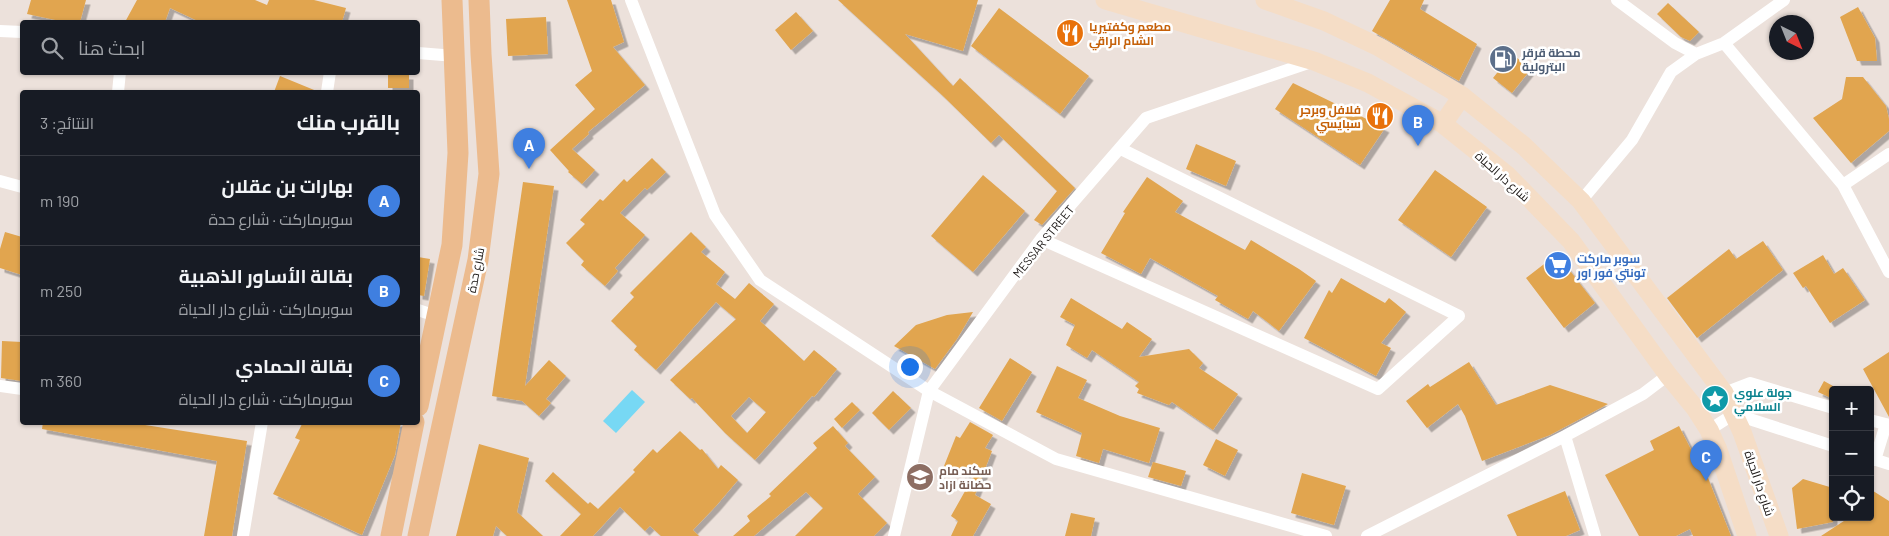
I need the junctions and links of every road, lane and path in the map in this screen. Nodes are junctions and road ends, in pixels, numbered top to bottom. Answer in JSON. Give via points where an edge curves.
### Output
{"nodes":[{"id":1,"x":479,"y":0,"type":"edge"},
{"id":2,"x":632,"y":0,"type":"edge"},
{"id":3,"x":1105,"y":0,"type":"edge"},
{"id":4,"x":1264,"y":0,"type":"edge"},
{"id":5,"x":1617,"y":0,"type":"edge"},
{"id":6,"x":1784,"y":0,"type":"edge"},
{"id":7,"x":450,"y":6,"type":"edge"},
{"id":8,"x":0,"y":31,"type":"edge"},
{"id":9,"x":20,"y":32,"type":"edge"},
{"id":10,"x":1724,"y":43,"type":"junction"},
{"id":11,"x":420,"y":53,"type":"edge"},
{"id":12,"x":481,"y":54,"type":"junction"},
{"id":13,"x":1696,"y":54,"type":"junction"},
{"id":14,"x":455,"y":56,"type":"junction"},
{"id":15,"x":1314,"y":61,"type":"junction"},
{"id":16,"x":120,"y":75,"type":"edge"},
{"id":17,"x":330,"y":75,"type":"edge"},
{"id":18,"x":118,"y":90,"type":"edge"},
{"id":19,"x":327,"y":90,"type":"edge"},
{"id":20,"x":1462,"y":96,"type":"junction"},
{"id":21,"x":1443,"y":124,"type":"junction"},
{"id":22,"x":1120,"y":149,"type":"junction"},
{"id":23,"x":1889,"y":154,"type":"edge"},
{"id":24,"x":0,"y":181,"type":"edge"},
{"id":25,"x":1843,"y":185,"type":"junction"},
{"id":26,"x":20,"y":186,"type":"edge"},
{"id":27,"x":1581,"y":201,"type":"junction"},
{"id":28,"x":1041,"y":239,"type":"junction"},
{"id":29,"x":1889,"y":272,"type":"edge"},
{"id":30,"x":427,"y":313,"type":"edge"},
{"id":31,"x":1668,"y":375,"type":"junction"},
{"id":32,"x":420,"y":385,"type":"edge"},
{"id":33,"x":0,"y":386,"type":"edge"},
{"id":34,"x":20,"y":389,"type":"edge"},
{"id":35,"x":929,"y":391,"type":"junction"},
{"id":36,"x":1724,"y":393,"type":"junction"},
{"id":37,"x":1829,"y":407,"type":"edge"},
{"id":38,"x":1695,"y":408,"type":"junction"},
{"id":39,"x":1734,"y":414,"type":"junction"},
{"id":40,"x":1874,"y":421,"type":"edge"},
{"id":41,"x":262,"y":425,"type":"edge"},
{"id":42,"x":413,"y":425,"type":"edge"},
{"id":43,"x":1888,"y":425,"type":"edge"},
{"id":44,"x":1709,"y":430,"type":"junction"},
{"id":45,"x":1565,"y":436,"type":"junction"},
{"id":46,"x":1829,"y":445,"type":"edge"},
{"id":47,"x":1874,"y":457,"type":"edge"},
{"id":48,"x":1874,"y":459,"type":"edge"},
{"id":49,"x":1889,"y":464,"type":"edge"},
{"id":50,"x":244,"y":536,"type":"edge"},
{"id":51,"x":391,"y":536,"type":"edge"},
{"id":52,"x":418,"y":536,"type":"edge"},
{"id":53,"x":894,"y":536,"type":"edge"},
{"id":54,"x":1326,"y":536,"type":"edge"},
{"id":55,"x":1367,"y":536,"type":"edge"},
{"id":56,"x":1595,"y":536,"type":"edge"},
{"id":57,"x":1748,"y":536,"type":"edge"},
{"id":58,"x":1778,"y":536,"type":"edge"}],
"edges":[{"from":1,"to":12,"type":"main road","name":"شارع حدة"},
{"from":2,"to":35,"type":"street","via":[[716,215],[760,280]]},
{"from":3,"to":15,"type":"main road","name":"شارع دار الحياة"},
{"from":4,"to":20,"type":"main road","name":"شارع دار الحياة","via":[[1324,21],[1379,46]]},
{"from":5,"to":13,"type":"street","via":[[1675,43]]},
{"from":6,"to":10,"type":"street"},
{"from":7,"to":14,"type":"main road"},
{"from":8,"to":9,"type":"street"},
{"from":10,"to":13,"type":"street"},
{"from":10,"to":25,"type":"street"},
{"from":11,"to":14,"type":"street"},
{"from":12,"to":14,"type":"main road"},
{"from":12,"to":52,"type":"main road","name":"شارع حدة","via":[[489,174],[483,222],[478,260]]},
{"from":13,"to":27,"type":"street","via":[[1671,72],[1632,140]]},
{"from":14,"to":30,"type":"main road","via":[[458,153],[452,245]]},
{"from":15,"to":21,"type":"main road","name":"شارع دار الحياة","via":[[1368,83]]},
{"from":15,"to":22,"type":"street","name":"MESSAR STREET","via":[[1146,118]]},
{"from":16,"to":18,"type":"street"},
{"from":17,"to":19,"type":"street"},
{"from":20,"to":21,"type":"main road"},
{"from":20,"to":27,"type":"main road","name":"شارع دار الحياة","via":[[1524,146]]},
{"from":21,"to":31,"type":"main road","name":"شارع دار الحياة","via":[[1508,176],[1571,242]]},
{"from":22,"to":28,"type":"street","name":"MESSAR STREET"},
{"from":22,"to":28,"type":"street","via":[[1459,316],[1378,389]]},
{"from":23,"to":25,"type":"street"},
{"from":24,"to":26,"type":"street"},
{"from":25,"to":29,"type":"street"},
{"from":27,"to":36,"type":"main road","name":"شارع دار الحياة"},
{"from":28,"to":35,"type":"street","name":"MESSAR STREET"},
{"from":30,"to":32,"type":"main road"},
{"from":31,"to":38,"type":"main road","name":"شارع دار الحياة"},
{"from":31,"to":45,"type":"street","via":[[1643,394]]},
{"from":33,"to":34,"type":"street"},
{"from":35,"to":53,"type":"street","name":"MESSAR STREET"},
{"from":35,"to":54,"type":"street","via":[[1056,458]]},
{"from":36,"to":37,"type":"street","via":[[1750,383]]},
{"from":36,"to":38,"type":"street"},
{"from":36,"to":39,"type":"main road","name":"شارع دار الحياة"},
{"from":38,"to":44,"type":"main road","name":"شارع دار الحياة"},
{"from":39,"to":44,"type":"street"},
{"from":39,"to":46,"type":"street"},
{"from":39,"to":58,"type":"main road","name":"شارع دار الحياة"},
{"from":40,"to":43,"type":"street"},
{"from":41,"to":50,"type":"street"},
{"from":42,"to":51,"type":"main road"},
{"from":43,"to":47,"type":"street"},
{"from":44,"to":57,"type":"main road","name":"شارع دار الحياة"},
{"from":45,"to":55,"type":"street"},
{"from":45,"to":56,"type":"street"},
{"from":48,"to":49,"type":"street"}]}
